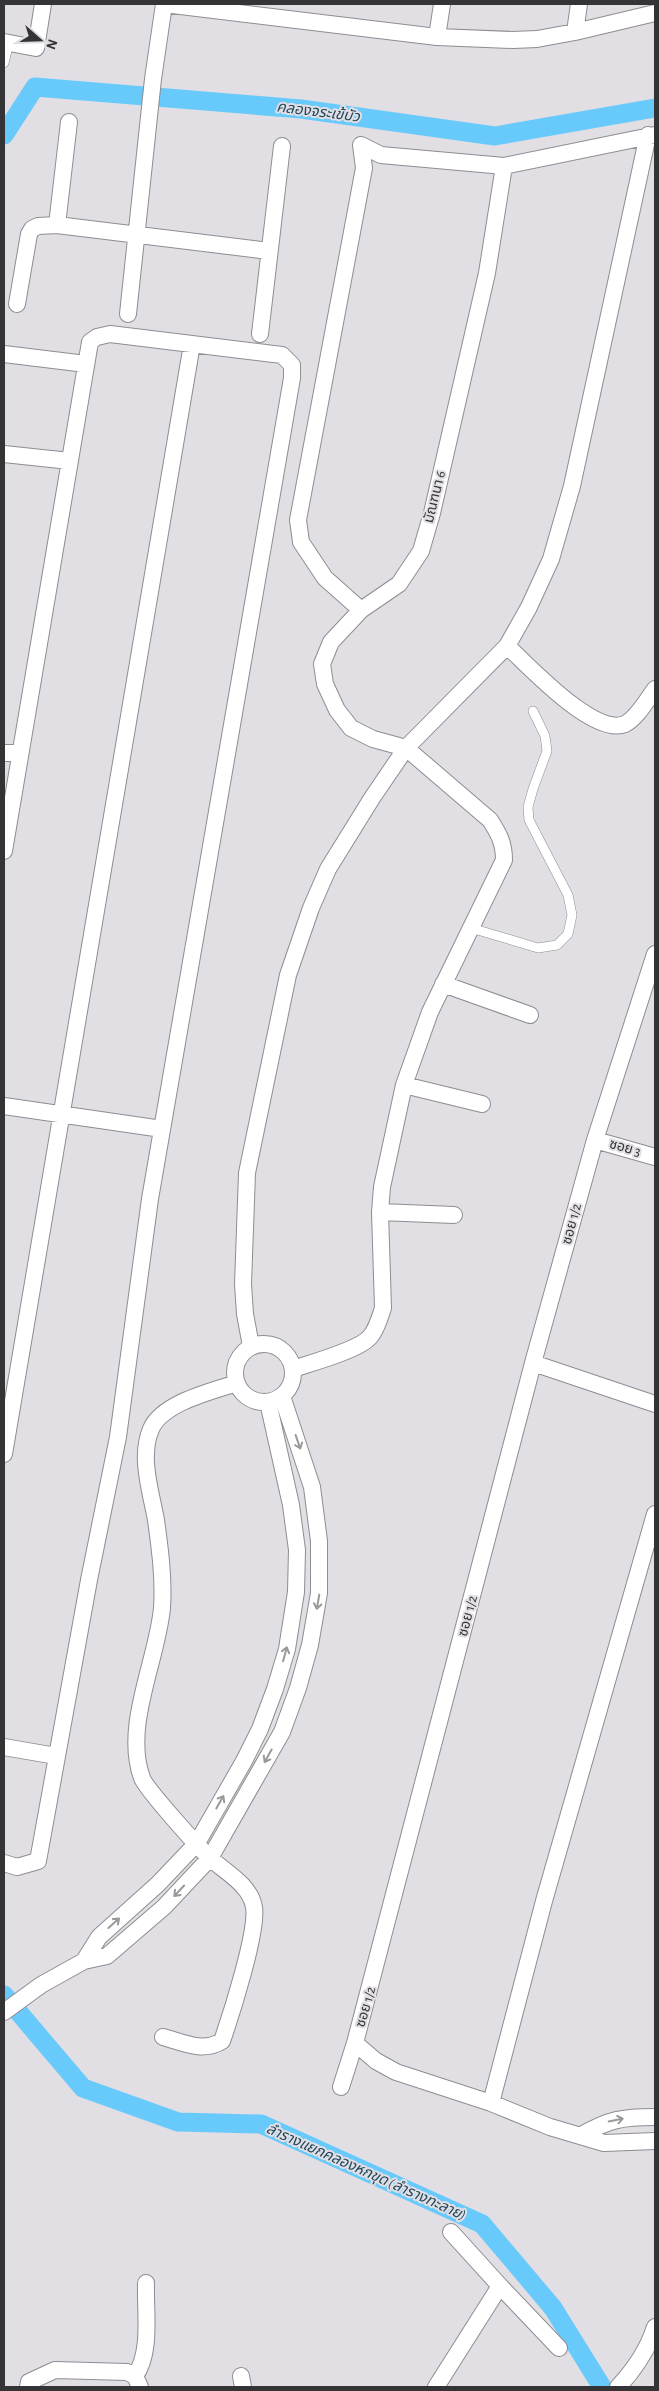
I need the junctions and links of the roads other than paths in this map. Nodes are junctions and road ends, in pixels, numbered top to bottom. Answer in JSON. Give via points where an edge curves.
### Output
{"nodes":[{"id":1,"x":42,"y":4,"type":"edge"},
{"id":2,"x":164,"y":4,"type":"edge"},
{"id":3,"x":442,"y":4,"type":"edge"},
{"id":4,"x":579,"y":4,"type":"edge"},
{"id":5,"x":300,"y":11,"type":"edge"},
{"id":6,"x":655,"y":13,"type":"edge"},
{"id":7,"x":575,"y":32,"type":"junction"},
{"id":8,"x":437,"y":37,"type":"junction"},
{"id":9,"x":6,"y":43,"type":"edge"},
{"id":10,"x":4,"y":63,"type":"edge"},
{"id":11,"x":68,"y":122,"type":"dead end"},
{"id":12,"x":652,"y":135,"type":"edge"},
{"id":13,"x":282,"y":146,"type":"dead end"},
{"id":14,"x":504,"y":166,"type":"junction"},
{"id":15,"x":57,"y":225,"type":"junction"},
{"id":16,"x":138,"y":233,"type":"junction"},
{"id":17,"x":269,"y":250,"type":"junction"},
{"id":18,"x":17,"y":304,"type":"dead end"},
{"id":19,"x":128,"y":314,"type":"dead end"},
{"id":20,"x":260,"y":334,"type":"dead end"},
{"id":21,"x":192,"y":344,"type":"junction"},
{"id":22,"x":4,"y":354,"type":"edge"},
{"id":23,"x":86,"y":364,"type":"junction"},
{"id":24,"x":4,"y":454,"type":"edge"},
{"id":25,"x":70,"y":461,"type":"junction"},
{"id":26,"x":361,"y":610,"type":"junction"},
{"id":27,"x":507,"y":646,"type":"junction"},
{"id":28,"x":655,"y":689,"type":"edge"},
{"id":29,"x":532,"y":711,"type":"dead end"},
{"id":30,"x":406,"y":748,"type":"junction"},
{"id":31,"x":4,"y":752,"type":"edge"},
{"id":32,"x":20,"y":753,"type":"junction"},
{"id":33,"x":4,"y":851,"type":"edge"},
{"id":34,"x":471,"y":928,"type":"junction"},
{"id":35,"x":655,"y":954,"type":"edge"},
{"id":36,"x":443,"y":984,"type":"junction"},
{"id":37,"x":530,"y":1015,"type":"dead end"},
{"id":38,"x":404,"y":1085,"type":"junction"},
{"id":39,"x":482,"y":1104,"type":"dead end"},
{"id":40,"x":4,"y":1106,"type":"edge"},
{"id":41,"x":62,"y":1114,"type":"junction"},
{"id":42,"x":162,"y":1129,"type":"junction"},
{"id":43,"x":595,"y":1140,"type":"junction"},
{"id":44,"x":655,"y":1157,"type":"edge"},
{"id":45,"x":380,"y":1212,"type":"junction"},
{"id":46,"x":454,"y":1215,"type":"dead end"},
{"id":47,"x":251,"y":1346,"type":"junction"},
{"id":48,"x":533,"y":1363,"type":"junction"},
{"id":49,"x":294,"y":1369,"type":"junction"},
{"id":50,"x":237,"y":1384,"type":"junction"},
{"id":51,"x":275,"y":1399,"type":"junction"},
{"id":52,"x":655,"y":1404,"type":"edge"},
{"id":53,"x":4,"y":1454,"type":"edge"},
{"id":54,"x":655,"y":1514,"type":"edge"},
{"id":55,"x":296,"y":1580,"type":"junction"},
{"id":56,"x":319,"y":1580,"type":"junction"},
{"id":57,"x":267,"y":1710,"type":"junction"},
{"id":58,"x":287,"y":1719,"type":"junction"},
{"id":59,"x":4,"y":1746,"type":"edge"},
{"id":60,"x":56,"y":1756,"type":"junction"},
{"id":61,"x":197,"y":1843,"type":"junction"},
{"id":62,"x":210,"y":1858,"type":"junction"},
{"id":63,"x":4,"y":1864,"type":"edge"},
{"id":64,"x":84,"y":1961,"type":"junction"},
{"id":65,"x":6,"y":2010,"type":"edge"},
{"id":66,"x":163,"y":2037,"type":"dead end"},
{"id":67,"x":356,"y":2043,"type":"junction"},
{"id":68,"x":341,"y":2087,"type":"dead end"},
{"id":69,"x":491,"y":2103,"type":"junction"},
{"id":70,"x":655,"y":2117,"type":"edge"},
{"id":71,"x":580,"y":2136,"type":"junction"},
{"id":72,"x":655,"y":2141,"type":"edge"},
{"id":73,"x":451,"y":2232,"type":"dead end"},
{"id":74,"x":146,"y":2283,"type":"dead end"},
{"id":75,"x":500,"y":2286,"type":"junction"},
{"id":76,"x":655,"y":2327,"type":"edge"},
{"id":77,"x":559,"y":2348,"type":"dead end"},
{"id":78,"x":138,"y":2382,"type":"edge"},
{"id":79,"x":28,"y":2387,"type":"edge"},
{"id":80,"x":436,"y":2387,"type":"edge"},
{"id":81,"x":618,"y":2387,"type":"edge"}],
"edges":[{"from":1,"to":9,"type":"street","via":[[36,48]]},
{"from":2,"to":5,"type":"street"},
{"from":2,"to":16,"type":"street"},
{"from":3,"to":8,"type":"street"},
{"from":4,"to":7,"type":"street"},
{"from":5,"to":8,"type":"street"},
{"from":6,"to":7,"type":"street"},
{"from":7,"to":8,"type":"street","via":[[513,40]]},
{"from":9,"to":10,"type":"lane"},
{"from":11,"to":15,"type":"street"},
{"from":12,"to":14,"type":"street"},
{"from":12,"to":27,"type":"street","via":[[572,486],[551,559],[530,607]]},
{"from":13,"to":17,"type":"street"},
{"from":14,"to":26,"type":"street","name":"มัณฑนา 6","via":[[487,273],[421,551],[399,584]]},
{"from":14,"to":26,"type":"street","via":[[381,155],[361,145],[364,168],[298,520],[301,542],[325,578]]},
{"from":15,"to":16,"type":"street"},
{"from":15,"to":18,"type":"street","via":[[38,226],[29,234]]},
{"from":16,"to":17,"type":"street"},
{"from":16,"to":19,"type":"street"},
{"from":17,"to":20,"type":"street"},
{"from":21,"to":23,"type":"street","via":[[103,335],[90,342]]},
{"from":21,"to":41,"type":"street"},
{"from":21,"to":42,"type":"street","via":[[282,356],[292,365],[292,378]]},
{"from":22,"to":23,"type":"street"},
{"from":23,"to":25,"type":"street"},
{"from":24,"to":25,"type":"street"},
{"from":25,"to":32,"type":"street"},
{"from":26,"to":30,"type":"street","name":"มัณฑนา 6","via":[[331,642],[322,664],[325,684],[337,710],[351,728],[373,739]]},
{"from":27,"to":28,"type":"street","via":[[575,708],[609,726],[625,724]]},
{"from":27,"to":30,"type":"street"},
{"from":29,"to":34,"type":"lane","via":[[545,736],[547,752],[533,788],[528,807],[529,820],[568,895],[572,915],[568,934],[557,945],[538,948]]},
{"from":30,"to":34,"type":"street","via":[[490,820],[502,840],[504,860]]},
{"from":30,"to":47,"type":"street","via":[[328,869],[288,975],[247,1173],[243,1284]]},
{"from":31,"to":32,"type":"street"},
{"from":32,"to":33,"type":"street"},
{"from":34,"to":36,"type":"street"},
{"from":35,"to":43,"type":"street","name":"ซอย 1/2"},
{"from":36,"to":37,"type":"street"},
{"from":36,"to":38,"type":"street"},
{"from":38,"to":39,"type":"street"},
{"from":38,"to":45,"type":"street","via":[[383,1178]]},
{"from":40,"to":41,"type":"street"},
{"from":41,"to":42,"type":"street"},
{"from":41,"to":53,"type":"street"},
{"from":42,"to":60,"type":"street","via":[[118,1438]]},
{"from":43,"to":44,"type":"street","name":"ซอย 3"},
{"from":43,"to":48,"type":"street","name":"ซอย 1/2"},
{"from":45,"to":46,"type":"street"},
{"from":45,"to":49,"type":"street","via":[[383,1308],[370,1337],[358,1346]]},
{"from":47,"to":49,"type":"street","via":[[265,1343],[278,1347],[289,1356]]},
{"from":47,"to":50,"type":"street","via":[[242,1352],[237,1362]]},
{"from":48,"to":52,"type":"street"},
{"from":48,"to":67,"type":"street","name":"ซอย 1/2"},
{"from":49,"to":51,"type":"street","via":[[291,1384]]},
{"from":50,"to":51,"type":"street","via":[[255,1401]]},
{"from":50,"to":61,"type":"street","via":[[191,1398],[158,1418],[147,1445],[146,1469],[162,1562],[162,1608],[135,1734],[142,1779]]},
{"from":51,"to":55,"type":"street","via":[[297,1550]]},
{"from":51,"to":56,"type":"street","one_way":true,"via":[[312,1487],[318,1533]]},
{"from":54,"to":69,"type":"street","via":[[544,1900]]},
{"from":55,"to":56,"type":"street"},
{"from":57,"to":55,"type":"street","one_way":true,"via":[[287,1649]]},
{"from":56,"to":58,"type":"street","one_way":true,"via":[[310,1645]]},
{"from":57,"to":58,"type":"street"},
{"from":61,"to":57,"type":"street","one_way":true,"via":[[244,1761]]},
{"from":58,"to":62,"type":"street","one_way":true},
{"from":59,"to":60,"type":"street"},
{"from":60,"to":63,"type":"street","via":[[38,1861],[16,1867]]},
{"from":61,"to":62,"type":"street"},
{"from":64,"to":61,"type":"street","one_way":true,"via":[[98,1937],[158,1884]]},
{"from":62,"to":64,"type":"street","one_way":true,"via":[[164,1907],[107,1956]]},
{"from":62,"to":66,"type":"street","via":[[247,1889],[254,1907],[253,1928],[222,2041],[212,2047],[201,2047]]},
{"from":64,"to":65,"type":"street","via":[[42,1984]]},
{"from":67,"to":68,"type":"street"},
{"from":67,"to":69,"type":"street","name":"ซอย 1/2","via":[[376,2061],[396,2072]]},
{"from":69,"to":71,"type":"street","name":"ซอย 1/2"},
{"from":71,"to":70,"type":"street","one_way":true,"via":[[603,2122]]},
{"from":71,"to":72,"type":"street","name":"ซอย 1/2","via":[[604,2143]]},
{"from":73,"to":75,"type":"street"},
{"from":74,"to":78,"type":"street","via":[[144,2348]]},
{"from":75,"to":77,"type":"street"},
{"from":75,"to":80,"type":"street"},
{"from":76,"to":81,"type":"street","via":[[651,2340]]},
{"from":78,"to":79,"type":"street","via":[[127,2372],[116,2370],[55,2370],[29,2382]]}]}
